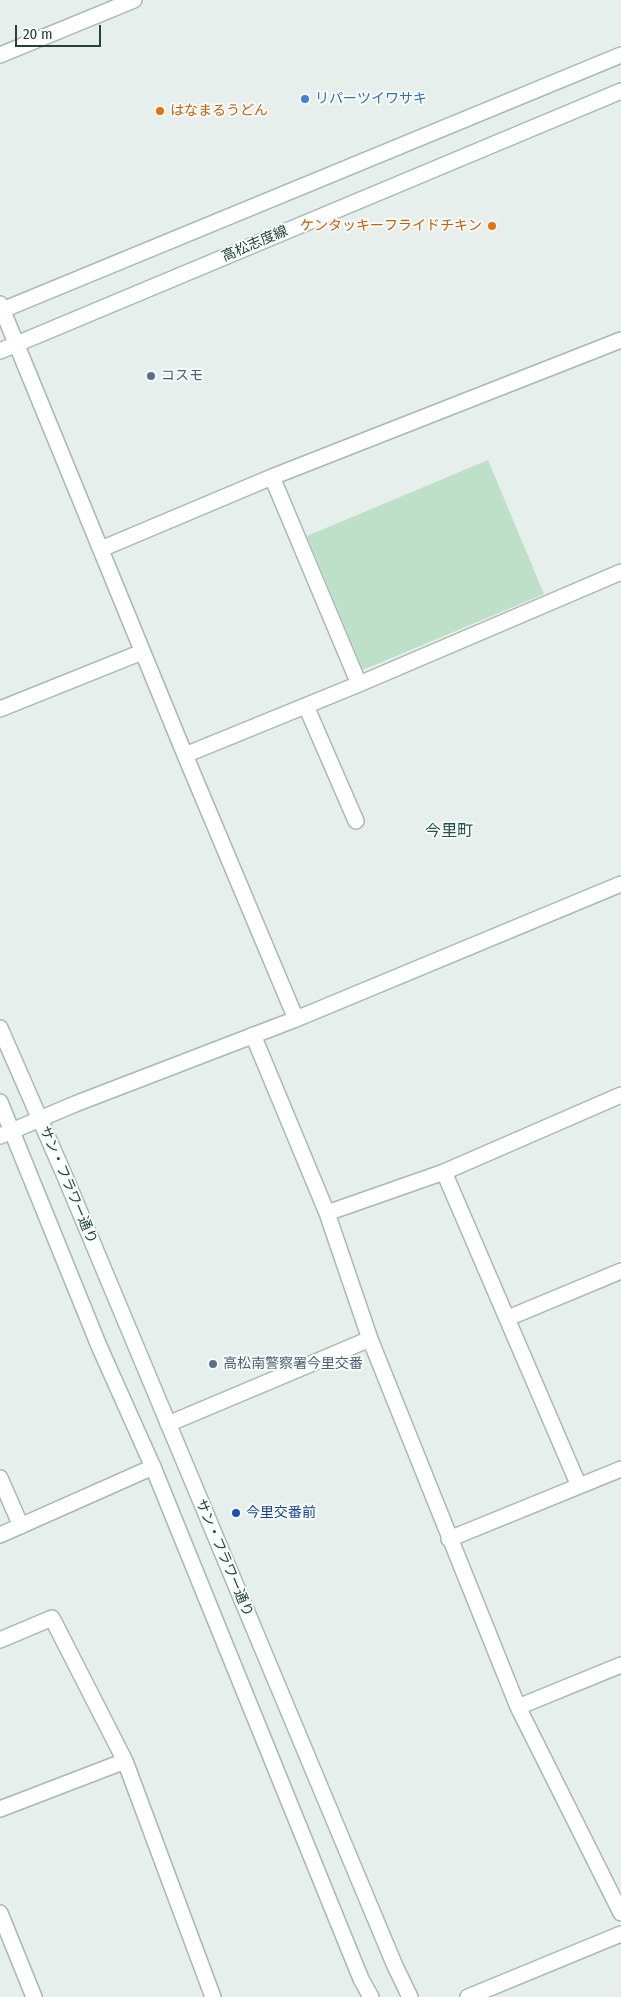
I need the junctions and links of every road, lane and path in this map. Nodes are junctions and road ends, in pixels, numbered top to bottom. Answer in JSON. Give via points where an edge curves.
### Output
{"nodes":[{"id":1,"x":134,"y":0,"type":"edge"},
{"id":2,"x":0,"y":55,"type":"edge"},
{"id":3,"x":621,"y":55,"type":"edge"},
{"id":4,"x":621,"y":90,"type":"edge"},
{"id":5,"x":1,"y":308,"type":"edge"},
{"id":6,"x":621,"y":340,"type":"edge"},
{"id":7,"x":16,"y":344,"type":"junction"},
{"id":8,"x":0,"y":351,"type":"edge"},
{"id":9,"x":272,"y":477,"type":"junction"},
{"id":10,"x":101,"y":549,"type":"junction"},
{"id":11,"x":621,"y":572,"type":"edge"},
{"id":12,"x":142,"y":652,"type":"junction"},
{"id":13,"x":359,"y":684,"type":"junction"},
{"id":14,"x":306,"y":706,"type":"junction"},
{"id":15,"x":0,"y":709,"type":"edge"},
{"id":16,"x":184,"y":755,"type":"junction"},
{"id":17,"x":356,"y":821,"type":"dead end"},
{"id":18,"x":621,"y":884,"type":"edge"},
{"id":19,"x":296,"y":1019,"type":"junction"},
{"id":20,"x":0,"y":1028,"type":"edge"},
{"id":21,"x":253,"y":1035,"type":"junction"},
{"id":22,"x":621,"y":1095,"type":"edge"},
{"id":23,"x":0,"y":1102,"type":"edge"},
{"id":24,"x":40,"y":1120,"type":"junction"},
{"id":25,"x":6,"y":1134,"type":"edge"},
{"id":26,"x":444,"y":1172,"type":"junction"},
{"id":27,"x":327,"y":1212,"type":"junction"},
{"id":28,"x":621,"y":1270,"type":"edge"},
{"id":29,"x":508,"y":1318,"type":"junction"},
{"id":30,"x":370,"y":1339,"type":"junction"},
{"id":31,"x":168,"y":1424,"type":"junction"},
{"id":32,"x":153,"y":1467,"type":"junction"},
{"id":33,"x":621,"y":1469,"type":"edge"},
{"id":34,"x":0,"y":1478,"type":"edge"},
{"id":35,"x":580,"y":1486,"type":"junction"},
{"id":36,"x":21,"y":1526,"type":"junction"},
{"id":37,"x":0,"y":1535,"type":"edge"},
{"id":38,"x":449,"y":1539,"type":"junction"},
{"id":39,"x":0,"y":1640,"type":"edge"},
{"id":40,"x":621,"y":1665,"type":"edge"},
{"id":41,"x":518,"y":1707,"type":"junction"},
{"id":42,"x":125,"y":1762,"type":"junction"},
{"id":43,"x":0,"y":1809,"type":"edge"},
{"id":44,"x":0,"y":1913,"type":"edge"},
{"id":45,"x":621,"y":1913,"type":"edge"},
{"id":46,"x":621,"y":1934,"type":"edge"},
{"id":47,"x":34,"y":1997,"type":"edge"},
{"id":48,"x":213,"y":1997,"type":"edge"},
{"id":49,"x":371,"y":1997,"type":"edge"},
{"id":50,"x":410,"y":1997,"type":"edge"},
{"id":51,"x":468,"y":1997,"type":"edge"}],
"edges":[{"from":1,"to":2,"type":"street"},
{"from":3,"to":5,"type":"street"},
{"from":4,"to":7,"type":"street","name":"高松志度線"},
{"from":5,"to":7,"type":"street"},
{"from":6,"to":9,"type":"street"},
{"from":7,"to":8,"type":"street","name":"高松志度線"},
{"from":7,"to":10,"type":"street"},
{"from":9,"to":10,"type":"street"},
{"from":9,"to":13,"type":"street"},
{"from":10,"to":12,"type":"street"},
{"from":11,"to":13,"type":"street"},
{"from":12,"to":15,"type":"street"},
{"from":12,"to":16,"type":"street"},
{"from":13,"to":14,"type":"street"},
{"from":14,"to":16,"type":"street"},
{"from":14,"to":17,"type":"street"},
{"from":16,"to":19,"type":"street"},
{"from":18,"to":19,"type":"street"},
{"from":19,"to":21,"type":"street"},
{"from":20,"to":24,"type":"street","name":"サン・フラワー通り"},
{"from":21,"to":24,"type":"street"},
{"from":21,"to":27,"type":"street"},
{"from":22,"to":26,"type":"street"},
{"from":23,"to":25,"type":"street"},
{"from":24,"to":25,"type":"street"},
{"from":24,"to":31,"type":"street","name":"サン・フラワー通り"},
{"from":25,"to":32,"type":"street"},
{"from":26,"to":27,"type":"street"},
{"from":26,"to":29,"type":"street"},
{"from":27,"to":30,"type":"street"},
{"from":28,"to":29,"type":"street"},
{"from":29,"to":35,"type":"street"},
{"from":30,"to":31,"type":"street"},
{"from":30,"to":38,"type":"street"},
{"from":31,"to":50,"type":"street","name":"サン・フラワー通り"},
{"from":32,"to":36,"type":"street"},
{"from":32,"to":49,"type":"street"},
{"from":33,"to":35,"type":"street"},
{"from":34,"to":36,"type":"street"},
{"from":35,"to":38,"type":"street"},
{"from":36,"to":37,"type":"street"},
{"from":38,"to":41,"type":"street"},
{"from":39,"to":42,"type":"street","via":[[52,1618]]},
{"from":40,"to":41,"type":"street"},
{"from":41,"to":45,"type":"street"},
{"from":42,"to":43,"type":"street"},
{"from":42,"to":48,"type":"street"},
{"from":44,"to":47,"type":"street"},
{"from":46,"to":51,"type":"street"}]}
